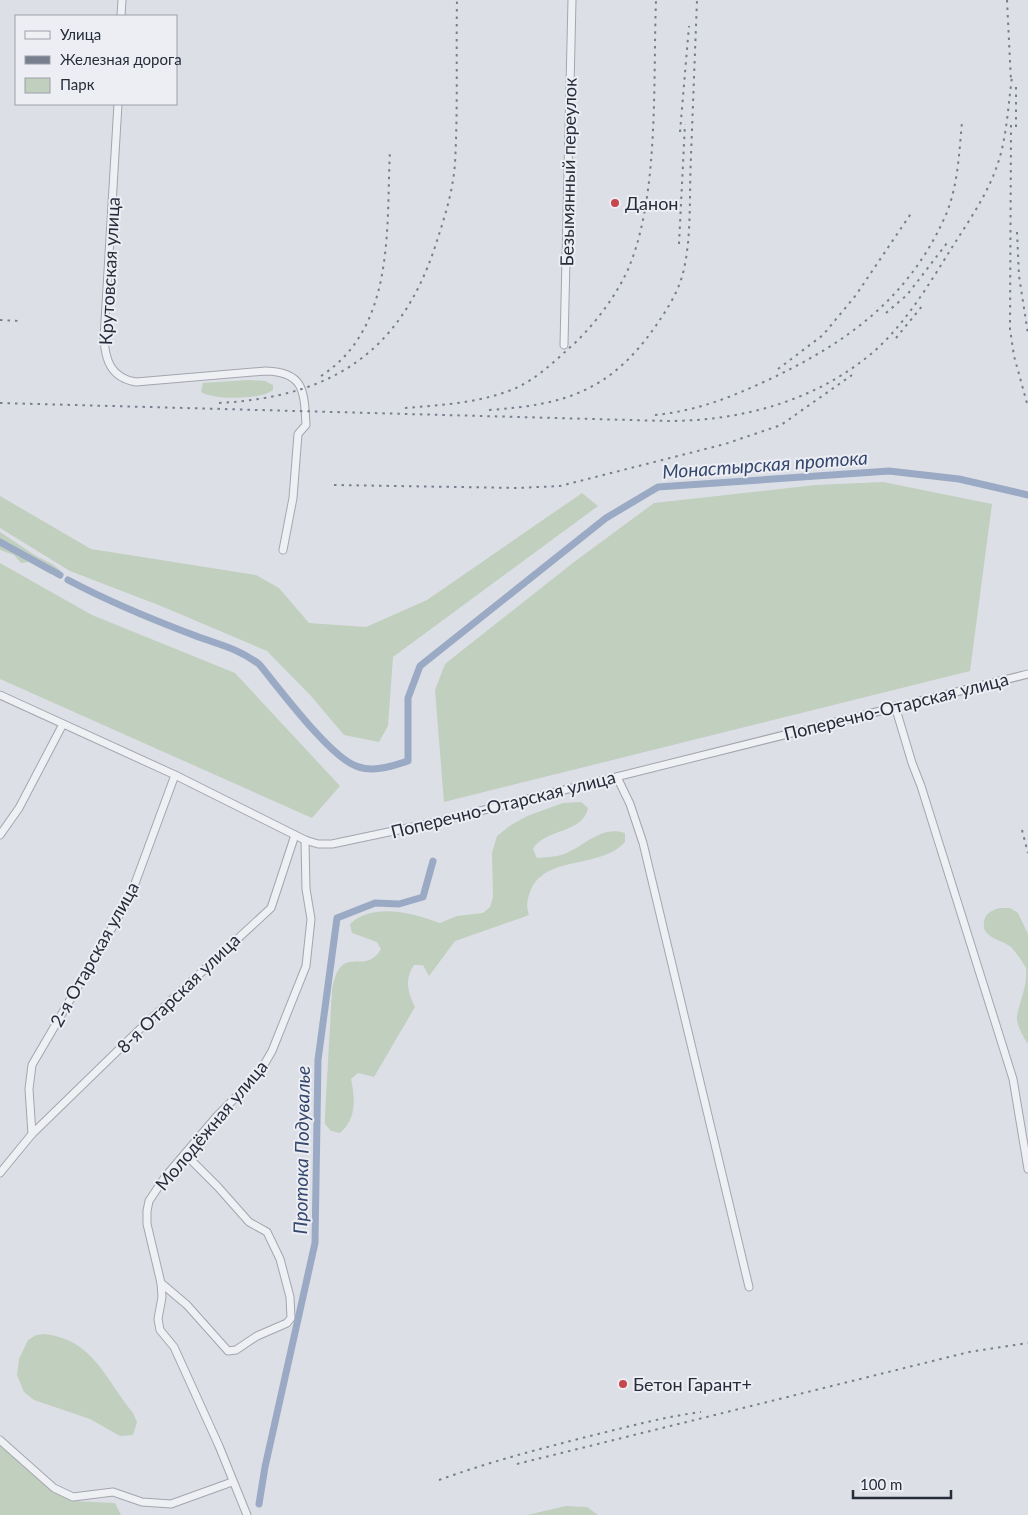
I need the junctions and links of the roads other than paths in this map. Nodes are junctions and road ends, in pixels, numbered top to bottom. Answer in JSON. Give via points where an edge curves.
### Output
{"nodes":[{"id":1,"x":122,"y":0,"type":"edge"},
{"id":2,"x":572,"y":0,"type":"edge"},
{"id":3,"x":121,"y":15,"type":"edge"},
{"id":4,"x":118,"y":105,"type":"edge"},
{"id":5,"x":564,"y":345,"type":"dead end"},
{"id":6,"x":283,"y":550,"type":"dead end"},
{"id":7,"x":1028,"y":674,"type":"edge"},
{"id":8,"x":0,"y":695,"type":"edge"},
{"id":9,"x":895,"y":706,"type":"junction"},
{"id":10,"x":63,"y":724,"type":"junction"},
{"id":11,"x":175,"y":775,"type":"junction"},
{"id":12,"x":617,"y":777,"type":"junction"},
{"id":13,"x":0,"y":835,"type":"edge"},
{"id":14,"x":295,"y":835,"type":"junction"},
{"id":15,"x":305,"y":840,"type":"junction"},
{"id":16,"x":32,"y":1134,"type":"junction"},
{"id":17,"x":185,"y":1154,"type":"junction"},
{"id":18,"x":1028,"y":1169,"type":"edge"},
{"id":19,"x":0,"y":1172,"type":"edge"},
{"id":20,"x":160,"y":1282,"type":"junction"},
{"id":21,"x":749,"y":1287,"type":"dead end"},
{"id":22,"x":0,"y":1440,"type":"edge"},
{"id":23,"x":232,"y":1482,"type":"junction"},
{"id":24,"x":247,"y":1515,"type":"edge"}],
"edges":[{"from":1,"to":3,"type":"street"},
{"from":2,"to":5,"type":"street","name":"Безымянный переулок"},
{"from":4,"to":6,"type":"street","name":"Крутовская улица","via":[[104,338],[107,361],[122,379],[136,382],[266,371],[295,378],[303,390],[306,424],[298,434],[293,498]]},
{"from":7,"to":9,"type":"street","name":"Поперечно-Отарская улица"},
{"from":8,"to":10,"type":"street","name":"Поперечно-Отарская улица"},
{"from":9,"to":12,"type":"street","name":"Поперечно-Отарская улица"},
{"from":9,"to":18,"type":"street","via":[[1013,1078]]},
{"from":10,"to":11,"type":"street","name":"Поперечно-Отарская улица"},
{"from":10,"to":13,"type":"street","via":[[19,808]]},
{"from":11,"to":14,"type":"street","name":"Поперечно-Отарская улица"},
{"from":11,"to":16,"type":"street","name":"2-я Отарская улица","via":[[130,897],[32,1065],[29,1089]]},
{"from":12,"to":15,"type":"street","name":"Поперечно-Отарская улица","via":[[358,839],[332,844]]},
{"from":12,"to":21,"type":"street","via":[[643,843]]},
{"from":14,"to":15,"type":"street","name":"Поперечно-Отарская улица"},
{"from":14,"to":16,"type":"street","name":"8-я Отарская улица","via":[[271,908]]},
{"from":15,"to":17,"type":"street","name":"Молодёжная улица","via":[[306,889],[311,919],[306,966],[272,1051],[261,1070]]},
{"from":16,"to":19,"type":"street","name":"8-я Отарская улица"},
{"from":17,"to":20,"type":"street","name":"Молодёжная улица","via":[[165,1177],[149,1201],[147,1211]]},
{"from":17,"to":20,"type":"street","via":[[249,1222],[267,1232],[280,1259],[290,1297],[291,1318],[287,1324],[228,1351],[187,1305]]},
{"from":20,"to":23,"type":"street","name":"Молодёжная улица","via":[[160,1330],[174,1347]]},
{"from":22,"to":23,"type":"street","via":[[54,1488],[72,1497],[114,1492],[142,1502],[171,1504]]},
{"from":23,"to":24,"type":"street","name":"Молодёжная улица"}]}
